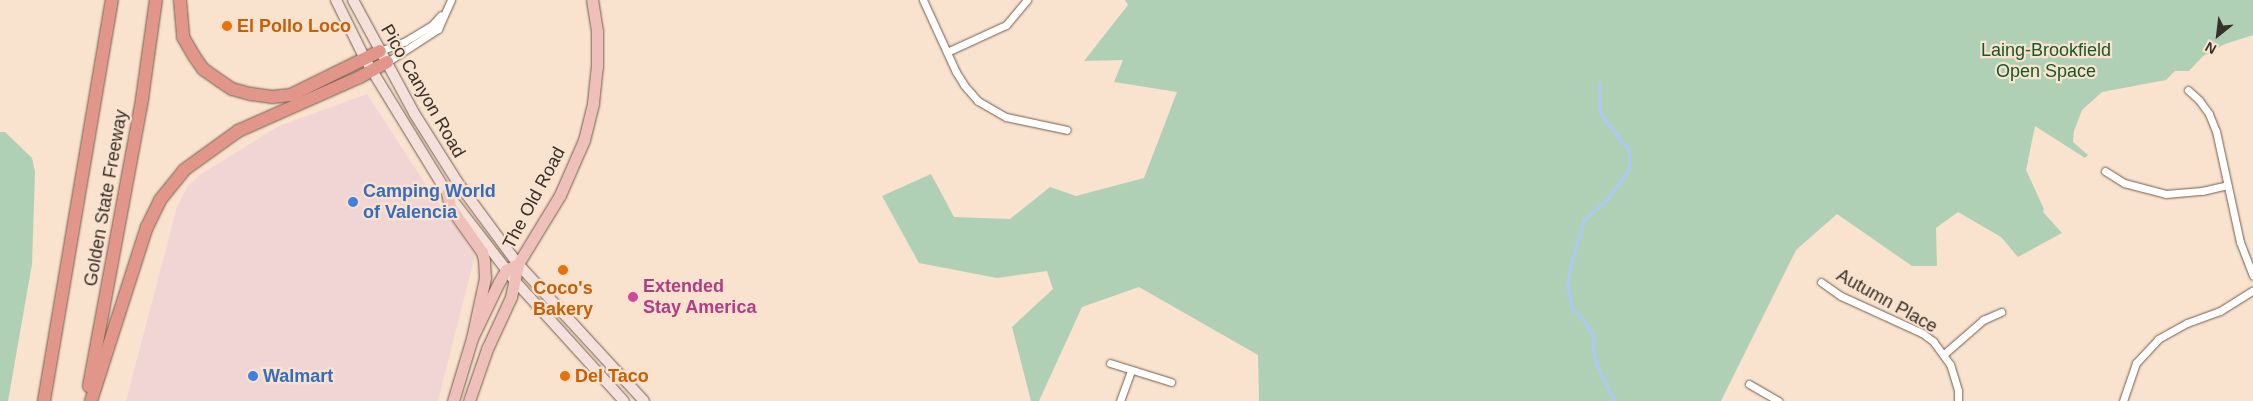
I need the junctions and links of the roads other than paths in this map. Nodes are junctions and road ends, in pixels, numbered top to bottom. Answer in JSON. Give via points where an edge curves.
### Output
{"nodes":[{"id":1,"x":112,"y":0,"type":"edge"},
{"id":2,"x":156,"y":0,"type":"edge"},
{"id":3,"x":180,"y":0,"type":"edge"},
{"id":4,"x":336,"y":0,"type":"edge"},
{"id":5,"x":353,"y":0,"type":"edge"},
{"id":6,"x":451,"y":0,"type":"edge"},
{"id":7,"x":592,"y":0,"type":"edge"},
{"id":8,"x":923,"y":0,"type":"edge"},
{"id":9,"x":1027,"y":0,"type":"edge"},
{"id":10,"x":446,"y":9,"type":"junction"},
{"id":11,"x":947,"y":52,"type":"junction"},
{"id":12,"x":383,"y":57,"type":"junction"},
{"id":13,"x":365,"y":59,"type":"junction"},
{"id":14,"x":372,"y":71,"type":"junction"},
{"id":15,"x":2188,"y":90,"type":"dead end"},
{"id":16,"x":1067,"y":130,"type":"dead end"},
{"id":17,"x":2105,"y":171,"type":"dead end"},
{"id":18,"x":2227,"y":185,"type":"junction"},
{"id":19,"x":447,"y":193,"type":"junction"},
{"id":20,"x":518,"y":264,"type":"junction"},
{"id":21,"x":506,"y":270,"type":"junction"},
{"id":22,"x":2253,"y":276,"type":"edge"},
{"id":23,"x":515,"y":281,"type":"junction"},
{"id":24,"x":1821,"y":282,"type":"dead end"},
{"id":25,"x":2253,"y":290,"type":"edge"},
{"id":26,"x":2001,"y":312,"type":"dead end"},
{"id":27,"x":472,"y":338,"type":"junction"},
{"id":28,"x":1944,"y":354,"type":"junction"},
{"id":29,"x":1110,"y":363,"type":"dead end"},
{"id":30,"x":1131,"y":370,"type":"junction"},
{"id":31,"x":1171,"y":382,"type":"dead end"},
{"id":32,"x":1749,"y":384,"type":"dead end"},
{"id":33,"x":44,"y":401,"type":"edge"},
{"id":34,"x":87,"y":401,"type":"edge"},
{"id":35,"x":91,"y":401,"type":"edge"},
{"id":36,"x":453,"y":401,"type":"edge"},
{"id":37,"x":469,"y":401,"type":"edge"},
{"id":38,"x":624,"y":401,"type":"edge"},
{"id":39,"x":644,"y":401,"type":"edge"},
{"id":40,"x":1120,"y":401,"type":"edge"},
{"id":41,"x":1778,"y":401,"type":"edge"},
{"id":42,"x":1958,"y":401,"type":"edge"},
{"id":43,"x":2123,"y":401,"type":"edge"}],
"edges":[{"from":1,"to":33,"type":"highway","name":"Golden State Freeway"},
{"from":2,"to":34,"type":"highway","name":"Golden State Freeway","via":[[142,99]]},
{"from":3,"to":13,"type":"highway","via":[[183,37],[194,56],[204,69],[232,89],[272,97],[291,95]]},
{"from":4,"to":13,"type":"main road","name":"Pico Canyon Road"},
{"from":5,"to":12,"type":"main road","name":"Pico Canyon Road"},
{"from":6,"to":10,"type":"street"},
{"from":7,"to":20,"type":"main road","name":"The Old Road","via":[[597,67],[587,131],[569,178]]},
{"from":8,"to":11,"type":"street"},
{"from":9,"to":11,"type":"street","via":[[1006,25]]},
{"from":10,"to":12,"type":"street","via":[[432,25]]},
{"from":10,"to":12,"type":"street","via":[[438,28]]},
{"from":11,"to":16,"type":"street","via":[[964,85],[985,106],[1006,117]]},
{"from":12,"to":13,"type":"highway"},
{"from":12,"to":14,"type":"highway"},
{"from":12,"to":20,"type":"main road","name":"Pico Canyon Road","via":[[444,162]]},
{"from":13,"to":14,"type":"main road","name":"Pico Canyon Road"},
{"from":14,"to":19,"type":"main road","name":"Pico Canyon Road"},
{"from":14,"to":35,"type":"highway","via":[[238,131],[184,170],[160,200],[147,227]]},
{"from":15,"to":18,"type":"street","via":[[2199,100],[2212,122]]},
{"from":17,"to":18,"type":"street","via":[[2124,183],[2153,193],[2202,191]]},
{"from":18,"to":22,"type":"street","via":[[2240,242]]},
{"from":19,"to":21,"type":"main road","name":"Pico Canyon Road"},
{"from":19,"to":27,"type":"main road","via":[[450,207],[482,252],[484,260],[485,278]]},
{"from":20,"to":21,"type":"main road","name":"The Old Road"},
{"from":20,"to":23,"type":"main road","name":"The Old Road"},
{"from":20,"to":39,"type":"main road","name":"Pico Canyon Road"},
{"from":21,"to":23,"type":"main road","name":"Pico Canyon Road"},
{"from":21,"to":27,"type":"main road","name":"The Old Road"},
{"from":23,"to":37,"type":"main road","name":"The Old Road"},
{"from":23,"to":38,"type":"main road","name":"Pico Canyon Road"},
{"from":24,"to":28,"type":"street","name":"Autumn Place","via":[[1840,296],[1922,333]]},
{"from":25,"to":43,"type":"street","via":[[2220,311],[2187,323],[2158,339],[2136,363]]},
{"from":26,"to":28,"type":"street","via":[[1983,320]]},
{"from":27,"to":36,"type":"main road","name":"The Old Road"},
{"from":28,"to":42,"type":"street","name":"Autumn Place","via":[[1955,378]]},
{"from":29,"to":30,"type":"street"},
{"from":30,"to":31,"type":"street"},
{"from":30,"to":40,"type":"street"},
{"from":32,"to":41,"type":"street"}]}
